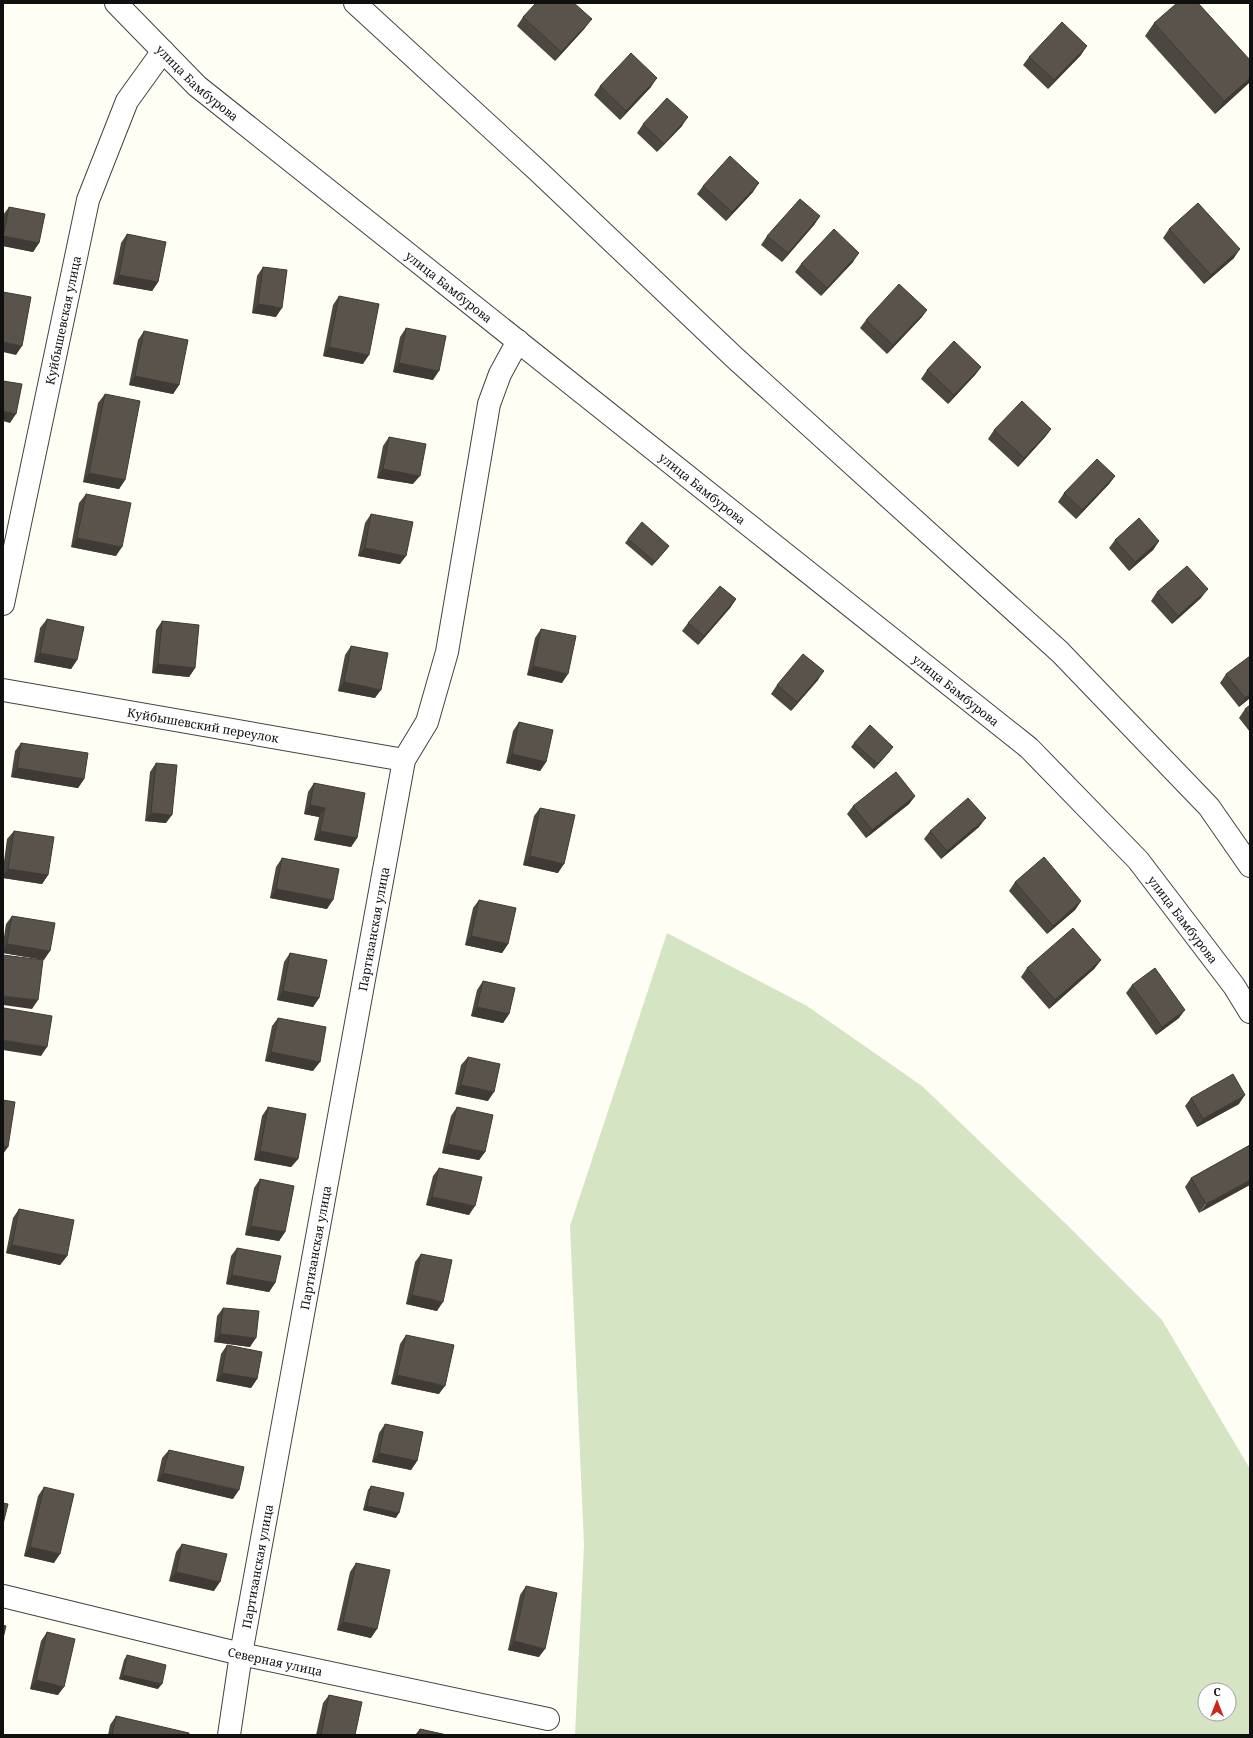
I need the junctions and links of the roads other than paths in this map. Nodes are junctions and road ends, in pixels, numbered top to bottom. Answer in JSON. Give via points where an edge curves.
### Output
{"nodes":[{"id":1,"x":116,"y":3,"type":"edge"},
{"id":2,"x":355,"y":3,"type":"edge"},
{"id":3,"x":163,"y":51,"type":"junction"},
{"id":4,"x":518,"y":341,"type":"junction"},
{"id":5,"x":3,"y":604,"type":"edge"},
{"id":6,"x":3,"y":690,"type":"edge"},
{"id":7,"x":404,"y":760,"type":"junction"},
{"id":8,"x":1250,"y":866,"type":"edge"},
{"id":9,"x":1250,"y":1012,"type":"edge"},
{"id":10,"x":3,"y":1596,"type":"edge"},
{"id":11,"x":241,"y":1654,"type":"junction"},
{"id":12,"x":548,"y":1719,"type":"dead end"},
{"id":13,"x":229,"y":1735,"type":"edge"}],
"edges":[{"from":1,"to":3,"type":"street","name":"улица Бамбурова"},
{"from":2,"to":8,"type":"street","via":[[538,171],[735,358],[1060,652],[1210,807]]},
{"from":3,"to":4,"type":"street","name":"улица Бамбурова","via":[[197,86]]},
{"from":3,"to":5,"type":"street","name":"Куйбышевская улица","via":[[127,101],[88,200]]},
{"from":4,"to":7,"type":"street","via":[[500,374],[489,404],[447,652],[427,722]]},
{"from":4,"to":9,"type":"street","name":"улица Бамбурова","via":[[1029,748],[1138,860],[1234,986]]},
{"from":6,"to":7,"type":"street","name":"Куйбышевский переулок"},
{"from":7,"to":11,"type":"street","name":"Партизанская улица"},
{"from":10,"to":11,"type":"street","name":"Северная улица"},
{"from":11,"to":12,"type":"street","name":"Северная улица"},
{"from":11,"to":13,"type":"street","name":"Партизанская улица"}]}
